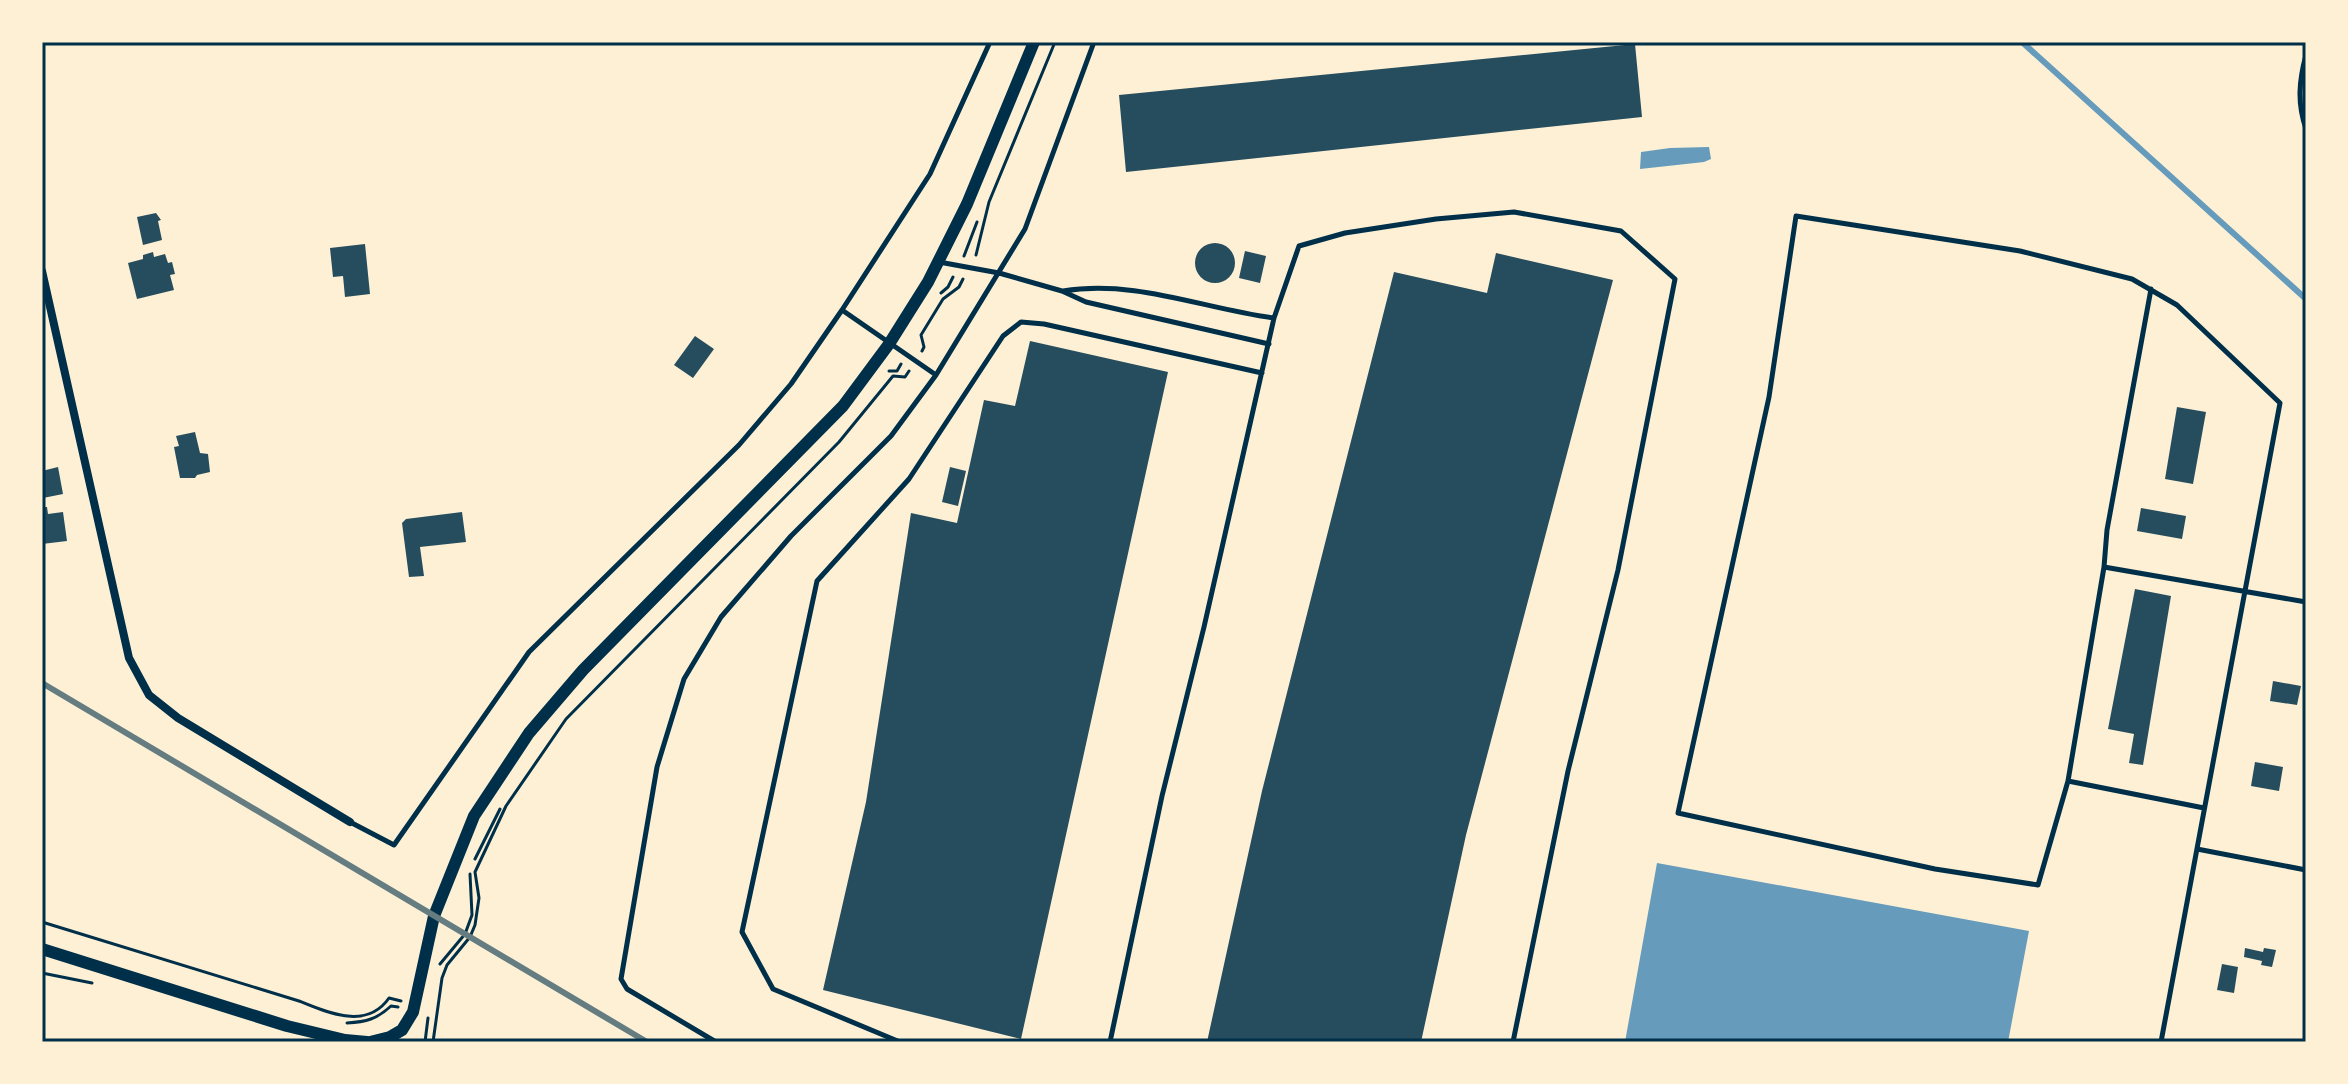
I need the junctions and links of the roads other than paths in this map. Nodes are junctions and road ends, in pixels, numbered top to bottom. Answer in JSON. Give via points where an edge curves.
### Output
{"nodes":[{"id":1,"x":990,"y":42,"type":"edge"},
{"id":2,"x":1034,"y":42,"type":"edge"},
{"id":3,"x":1094,"y":42,"type":"edge"},
{"id":4,"x":2306,"y":55,"type":"edge"},
{"id":5,"x":2306,"y":129,"type":"edge"},
{"id":6,"x":938,"y":262,"type":"junction"},
{"id":7,"x":42,"y":271,"type":"edge"},
{"id":8,"x":999,"y":273,"type":"junction"},
{"id":9,"x":2151,"y":289,"type":"junction"},
{"id":10,"x":1062,"y":291,"type":"junction"},
{"id":11,"x":842,"y":310,"type":"junction"},
{"id":12,"x":1274,"y":318,"type":"junction"},
{"id":13,"x":889,"y":344,"type":"junction"},
{"id":14,"x":1269,"y":344,"type":"junction"},
{"id":15,"x":1262,"y":373,"type":"junction"},
{"id":16,"x":936,"y":375,"type":"junction"},
{"id":17,"x":2104,"y":567,"type":"junction"},
{"id":18,"x":2245,"y":591,"type":"junction"},
{"id":19,"x":2306,"y":602,"type":"edge"},
{"id":20,"x":2068,"y":781,"type":"junction"},
{"id":21,"x":2204,"y":808,"type":"junction"},
{"id":22,"x":350,"y":822,"type":"joint"},
{"id":23,"x":2196,"y":849,"type":"junction"},
{"id":24,"x":2306,"y":870,"type":"edge"},
{"id":25,"x":42,"y":949,"type":"edge"},
{"id":26,"x":391,"y":1040,"type":"edge"},
{"id":27,"x":368,"y":1042,"type":"edge"},
{"id":28,"x":716,"y":1042,"type":"edge"},
{"id":29,"x":900,"y":1042,"type":"edge"},
{"id":30,"x":1110,"y":1042,"type":"edge"},
{"id":31,"x":1513,"y":1042,"type":"edge"},
{"id":32,"x":2161,"y":1042,"type":"edge"}],
"edges":[{"from":1,"to":11,"type":"lane","via":[[930,174]]},
{"from":2,"to":6,"type":"street"},
{"from":3,"to":8,"type":"lane","via":[[1025,229]]},
{"from":4,"to":5,"type":"lane","via":[[2299,105]]},
{"from":6,"to":8,"type":"lane"},
{"from":6,"to":13,"type":"street"},
{"from":7,"to":22,"type":"street","via":[[129,658],[149,695]]},
{"from":8,"to":10,"type":"lane"},
{"from":8,"to":16,"type":"lane"},
{"from":9,"to":17,"type":"lane"},
{"from":9,"to":18,"type":"lane","via":[[2177,305],[2280,403]]},
{"from":9,"to":20,"type":"lane","via":[[2132,279],[2020,251],[1796,216],[1769,397],[1678,813],[1935,869],[2038,885]]},
{"from":10,"to":12,"type":"lane","via":[[1088,287],[1177,296],[1229,312]]},
{"from":10,"to":14,"type":"lane","via":[[1086,302]]},
{"from":11,"to":13,"type":"lane"},
{"from":11,"to":22,"type":"lane","via":[[791,384],[739,445],[529,652],[394,845]]},
{"from":12,"to":14,"type":"lane"},
{"from":12,"to":31,"type":"lane","via":[[1299,246],[1436,219],[1514,212],[1621,231],[1675,279],[1618,570],[1568,771]]},
{"from":13,"to":16,"type":"lane"},
{"from":13,"to":26,"type":"street","via":[[843,406],[583,670],[529,733],[474,816],[434,916],[414,1008]]},
{"from":14,"to":15,"type":"lane"},
{"from":15,"to":29,"type":"lane","via":[[1021,322],[1003,336],[909,479],[817,581],[742,932],[773,989]]},
{"from":15,"to":30,"type":"lane"},
{"from":16,"to":28,"type":"lane","via":[[891,436],[791,536],[721,617],[684,679],[657,767],[621,979],[627,989]]},
{"from":17,"to":18,"type":"lane"},
{"from":17,"to":20,"type":"lane"},
{"from":18,"to":19,"type":"lane"},
{"from":18,"to":21,"type":"lane"},
{"from":20,"to":21,"type":"lane"},
{"from":21,"to":23,"type":"lane"},
{"from":23,"to":24,"type":"lane"},
{"from":23,"to":32,"type":"lane"},
{"from":25,"to":27,"type":"street","via":[[287,1026]]},
{"from":26,"to":27,"type":"street"}]}
